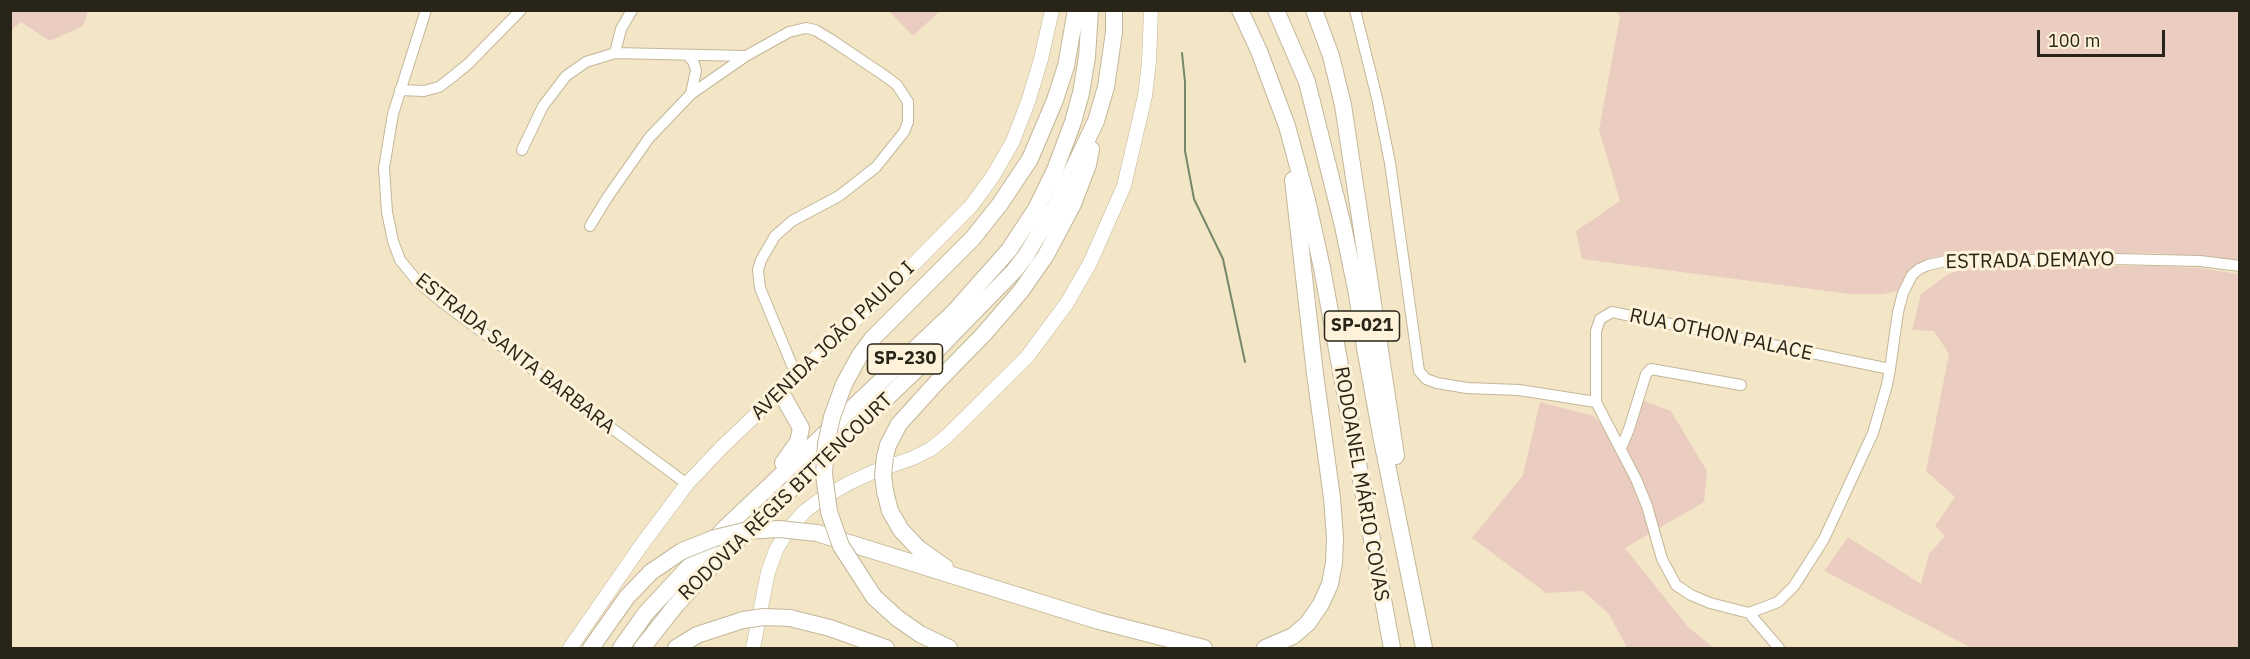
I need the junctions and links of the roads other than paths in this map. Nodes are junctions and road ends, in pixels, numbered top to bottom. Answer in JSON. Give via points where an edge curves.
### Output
{"nodes":[{"id":1,"x":521,"y":10,"type":"edge"},
{"id":2,"x":632,"y":10,"type":"edge"},
{"id":3,"x":1052,"y":10,"type":"edge"},
{"id":4,"x":1076,"y":10,"type":"edge"},
{"id":5,"x":1090,"y":10,"type":"edge"},
{"id":6,"x":1114,"y":10,"type":"edge"},
{"id":7,"x":1151,"y":10,"type":"edge"},
{"id":8,"x":1240,"y":10,"type":"edge"},
{"id":9,"x":1276,"y":10,"type":"edge"},
{"id":10,"x":1314,"y":10,"type":"edge"},
{"id":11,"x":1355,"y":10,"type":"edge"},
{"id":12,"x":425,"y":12,"type":"edge"},
{"id":13,"x":615,"y":53,"type":"junction"},
{"id":14,"x":687,"y":55,"type":"junction"},
{"id":15,"x":746,"y":56,"type":"junction"},
{"id":16,"x":400,"y":90,"type":"junction"},
{"id":17,"x":691,"y":94,"type":"junction"},
{"id":18,"x":1096,"y":121,"type":"junction"},
{"id":19,"x":1287,"y":126,"type":"junction"},
{"id":20,"x":522,"y":150,"type":"dead end"},
{"id":21,"x":591,"y":226,"type":"dead end"},
{"id":22,"x":2240,"y":266,"type":"edge"},
{"id":23,"x":1890,"y":369,"type":"junction"},
{"id":24,"x":796,"y":375,"type":"junction"},
{"id":25,"x":1742,"y":385,"type":"dead end"},
{"id":26,"x":780,"y":391,"type":"junction"},
{"id":27,"x":1596,"y":402,"type":"junction"},
{"id":28,"x":1621,"y":448,"type":"junction"},
{"id":29,"x":687,"y":484,"type":"junction"},
{"id":30,"x":724,"y":529,"type":"junction"},
{"id":31,"x":1409,"y":570,"type":"junction"},
{"id":32,"x":961,"y":578,"type":"junction"},
{"id":33,"x":1749,"y":613,"type":"junction"},
{"id":34,"x":1099,"y":621,"type":"junction"},
{"id":35,"x":570,"y":648,"type":"edge"},
{"id":36,"x":591,"y":648,"type":"edge"},
{"id":37,"x":621,"y":648,"type":"edge"},
{"id":38,"x":642,"y":648,"type":"edge"},
{"id":39,"x":676,"y":648,"type":"edge"},
{"id":40,"x":753,"y":648,"type":"edge"},
{"id":41,"x":886,"y":648,"type":"edge"},
{"id":42,"x":950,"y":648,"type":"edge"},
{"id":43,"x":1173,"y":648,"type":"edge"},
{"id":44,"x":1204,"y":648,"type":"edge"},
{"id":45,"x":1265,"y":648,"type":"edge"},
{"id":46,"x":1392,"y":648,"type":"edge"},
{"id":47,"x":1424,"y":648,"type":"edge"},
{"id":48,"x":1779,"y":648,"type":"edge"}],
"edges":[{"from":1,"to":16,"type":"street","via":[[468,64],[439,87]]},
{"from":2,"to":13,"type":"street","via":[[621,29]]},
{"from":3,"to":24,"type":"main road","name":"AVENIDA JOÃO PAULO I","via":[[1028,102],[1013,141],[993,176],[971,206],[927,251]]},
{"from":4,"to":42,"type":"highway","bridge":true,"via":[[1066,66],[1030,159],[973,238],[860,355],[844,384],[826,444],[824,474],[829,512],[841,546],[874,597],[920,634]]},
{"from":5,"to":30,"type":"highway","name":"RODOVIA RÉGIS BITTENCOURT","number":"SP-230","via":[[1087,57],[1073,122],[1036,209],[1009,250],[947,319]]},
{"from":6,"to":18,"type":"highway","name":"RODOVIA RÉGIS BITTENCOURT","number":"SP-230","via":[[1106,87]]},
{"from":7,"to":40,"type":"main road","via":[[1144,96],[1124,186],[1090,263],[1067,303],[1027,357],[931,449],[849,483],[805,511],[776,549]]},
{"from":8,"to":19,"type":"highway","name":"RODOANEL MÁRIO COVAS","number":"SP-021"},
{"from":9,"to":31,"type":"highway","name":"RODOANEL MÁRIO COVAS","number":"SP-021","via":[[1307,82],[1343,226]]},
{"from":10,"to":31,"type":"highway","via":[[1343,105],[1389,405]]},
{"from":11,"to":27,"type":"street","via":[[1390,163],[1419,371],[1437,383]]},
{"from":12,"to":16,"type":"street","name":"ESTRADA SANTA BARBARA"},
{"from":13,"to":14,"type":"street"},
{"from":13,"to":20,"type":"street","via":[[586,62],[566,76],[543,106]]},
{"from":14,"to":15,"type":"street"},
{"from":14,"to":17,"type":"street","via":[[696,70]]},
{"from":15,"to":17,"type":"street"},
{"from":15,"to":24,"type":"street","via":[[789,32],[815,30],[897,85],[908,102],[904,132],[876,167],[839,196],[792,221],[775,237],[761,260],[760,288]]},
{"from":16,"to":29,"type":"street","name":"ESTRADA SANTA BARBARA","via":[[387,146],[384,188],[393,241],[406,269],[453,310]]},
{"from":17,"to":21,"type":"street","via":[[649,138]]},
{"from":18,"to":32,"type":"highway","bridge":true,"via":[[1088,165],[1046,255],[991,326],[899,424],[888,445],[885,491],[890,511],[918,548]]},
{"from":18,"to":38,"type":"highway","name":"RODOVIA RÉGIS BITTENCOURT","number":"SP-230","via":[[1055,207],[1014,271],[726,551],[676,604]]},
{"from":19,"to":45,"type":"highway","via":[[1332,498],[1334,563],[1330,584],[1308,623],[1293,636]]},
{"from":19,"to":46,"type":"highway","name":"RODOANEL MÁRIO COVAS","number":"SP-021","via":[[1322,268]]},
{"from":22,"to":23,"type":"street","name":"ESTRADA DEMAYO","via":[[2146,259],[1946,261],[1928,265],[1912,275],[1903,292]]},
{"from":23,"to":27,"type":"street","name":"RUA OTHON PALACE","via":[[1612,312],[1600,319],[1596,330]]},
{"from":23,"to":33,"type":"street","name":"ESTRADA DEMAYO","via":[[1881,413],[1824,539],[1786,595],[1769,607]]},
{"from":24,"to":26,"type":"main road","name":"AVENIDA JOÃO PAULO I"},
{"from":25,"to":28,"type":"street","via":[[1651,369]]},
{"from":26,"to":29,"type":"main road","name":"AVENIDA JOÃO PAULO I"},
{"from":26,"to":30,"type":"highway","via":[[801,428],[798,442]]},
{"from":27,"to":28,"type":"street"},
{"from":28,"to":33,"type":"street","via":[[1647,506],[1662,559],[1676,585],[1727,609]]},
{"from":29,"to":35,"type":"main road","name":"AVENIDA JOÃO PAULO I"},
{"from":30,"to":37,"type":"highway","name":"RODOVIA RÉGIS BITTENCOURT","number":"SP-230","via":[[646,613]]},
{"from":31,"to":47,"type":"highway","name":"RODOANEL MÁRIO COVAS","number":"SP-021"},
{"from":32,"to":34,"type":"highway"},
{"from":32,"to":36,"type":"highway","bridge":true,"via":[[817,533],[744,531],[682,551],[651,572],[627,597]]},
{"from":33,"to":48,"type":"street"},
{"from":34,"to":43,"type":"highway"},
{"from":34,"to":44,"type":"highway"},
{"from":39,"to":41,"type":"highway","bridge":true,"via":[[697,635],[764,617],[790,618],[830,628]]}]}
